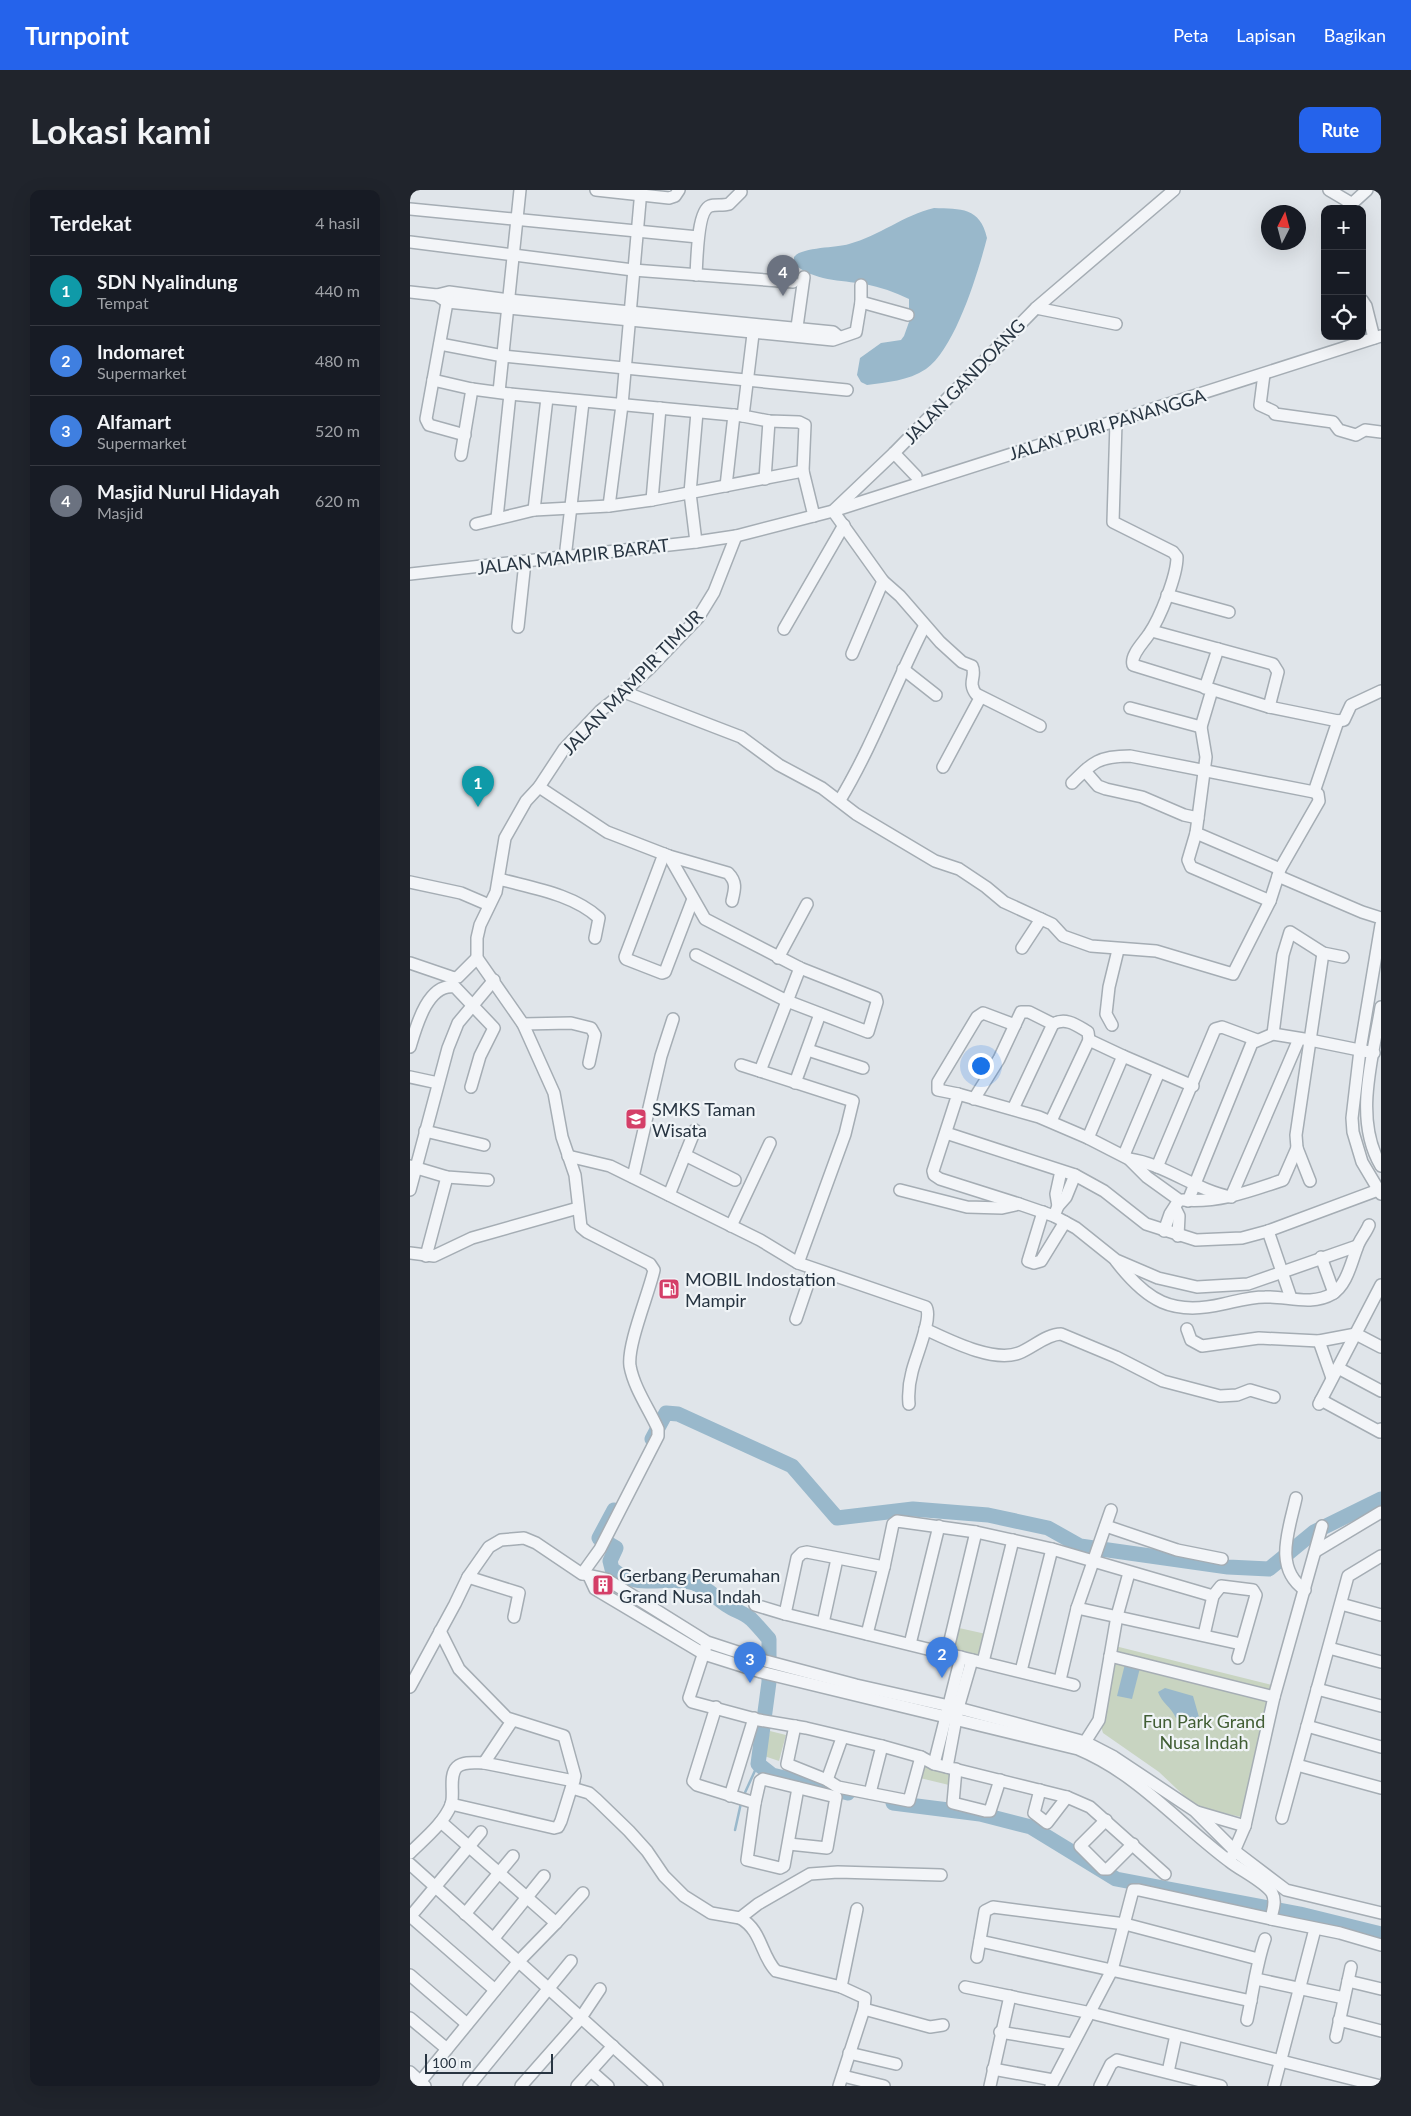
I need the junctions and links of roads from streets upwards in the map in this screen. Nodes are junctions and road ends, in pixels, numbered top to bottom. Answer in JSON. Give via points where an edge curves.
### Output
{"nodes":[{"id":1,"x":520,"y":190,"type":"edge"},
{"id":2,"x":603,"y":190,"type":"edge"},
{"id":3,"x":678,"y":190,"type":"edge"},
{"id":4,"x":1174,"y":190,"type":"edge"},
{"id":5,"x":1329,"y":190,"type":"edge"},
{"id":6,"x":1367,"y":190,"type":"edge"},
{"id":7,"x":741,"y":192,"type":"dead end"},
{"id":8,"x":640,"y":193,"type":"edge"},
{"id":9,"x":1348,"y":205,"type":"edge"},
{"id":10,"x":1350,"y":205,"type":"edge"},
{"id":11,"x":410,"y":208,"type":"edge"},
{"id":12,"x":518,"y":218,"type":"junction"},
{"id":13,"x":638,"y":230,"type":"junction"},
{"id":14,"x":698,"y":237,"type":"junction"},
{"id":15,"x":410,"y":242,"type":"edge"},
{"id":16,"x":514,"y":256,"type":"junction"},
{"id":17,"x":633,"y":270,"type":"junction"},
{"id":18,"x":696,"y":275,"type":"junction"},
{"id":19,"x":804,"y":277,"type":"dead end"},
{"id":20,"x":792,"y":282,"type":"dead end"},
{"id":21,"x":861,"y":285,"type":"dead end"},
{"id":22,"x":410,"y":292,"type":"edge"},
{"id":23,"x":448,"y":297,"type":"junction"},
{"id":24,"x":861,"y":302,"type":"junction"},
{"id":25,"x":509,"y":304,"type":"junction"},
{"id":26,"x":1366,"y":306,"type":"edge"},
{"id":27,"x":1036,"y":308,"type":"junction"},
{"id":28,"x":908,"y":315,"type":"dead end"},
{"id":29,"x":631,"y":316,"type":"junction"},
{"id":30,"x":1116,"y":324,"type":"dead end"},
{"id":31,"x":754,"y":329,"type":"junction"},
{"id":32,"x":796,"y":333,"type":"junction"},
{"id":33,"x":1377,"y":337,"type":"edge"},
{"id":34,"x":440,"y":344,"type":"junction"},
{"id":35,"x":504,"y":356,"type":"junction"},
{"id":36,"x":626,"y":368,"type":"junction"},
{"id":37,"x":1264,"y":374,"type":"junction"},
{"id":38,"x":747,"y":379,"type":"junction"},
{"id":39,"x":433,"y":380,"type":"junction"},
{"id":40,"x":472,"y":390,"type":"junction"},
{"id":41,"x":846,"y":390,"type":"dead end"},
{"id":42,"x":504,"y":393,"type":"junction"},
{"id":43,"x":547,"y":398,"type":"junction"},
{"id":44,"x":583,"y":402,"type":"junction"},
{"id":45,"x":622,"y":405,"type":"junction"},
{"id":46,"x":660,"y":408,"type":"junction"},
{"id":47,"x":697,"y":412,"type":"junction"},
{"id":48,"x":739,"y":416,"type":"junction"},
{"id":49,"x":768,"y":421,"type":"junction"},
{"id":50,"x":1116,"y":422,"type":"junction"},
{"id":51,"x":1381,"y":432,"type":"edge"},
{"id":52,"x":465,"y":435,"type":"junction"},
{"id":53,"x":894,"y":453,"type":"junction"},
{"id":54,"x":461,"y":455,"type":"dead end"},
{"id":55,"x":803,"y":471,"type":"junction"},
{"id":56,"x":916,"y":476,"type":"dead end"},
{"id":57,"x":765,"y":479,"type":"junction"},
{"id":58,"x":726,"y":486,"type":"junction"},
{"id":59,"x":690,"y":493,"type":"junction"},
{"id":60,"x":652,"y":500,"type":"junction"},
{"id":61,"x":609,"y":506,"type":"junction"},
{"id":62,"x":569,"y":507,"type":"junction"},
{"id":63,"x":534,"y":510,"type":"junction"},
{"id":64,"x":833,"y":511,"type":"junction"},
{"id":65,"x":814,"y":516,"type":"junction"},
{"id":66,"x":498,"y":518,"type":"junction"},
{"id":67,"x":476,"y":524,"type":"dead end"},
{"id":68,"x":844,"y":525,"type":"junction"},
{"id":69,"x":736,"y":536,"type":"junction"},
{"id":70,"x":696,"y":542,"type":"junction"},
{"id":71,"x":565,"y":558,"type":"junction"},
{"id":72,"x":525,"y":562,"type":"junction"},
{"id":73,"x":410,"y":574,"type":"edge"},
{"id":74,"x":882,"y":581,"type":"junction"},
{"id":75,"x":1167,"y":594,"type":"junction"},
{"id":76,"x":1229,"y":612,"type":"dead end"},
{"id":77,"x":518,"y":627,"type":"dead end"},
{"id":78,"x":924,"y":627,"type":"junction"},
{"id":79,"x":784,"y":629,"type":"dead end"},
{"id":80,"x":1152,"y":631,"type":"junction"},
{"id":81,"x":1218,"y":649,"type":"junction"},
{"id":82,"x":852,"y":654,"type":"dead end"},
{"id":83,"x":903,"y":668,"type":"junction"},
{"id":84,"x":1208,"y":689,"type":"junction"},
{"id":85,"x":1381,"y":691,"type":"edge"},
{"id":86,"x":624,"y":692,"type":"junction"},
{"id":87,"x":936,"y":695,"type":"dead end"},
{"id":88,"x":980,"y":698,"type":"junction"},
{"id":89,"x":1269,"y":707,"type":"junction"},
{"id":90,"x":1130,"y":708,"type":"dead end"},
{"id":91,"x":1338,"y":721,"type":"junction"},
{"id":92,"x":1040,"y":726,"type":"dead end"},
{"id":93,"x":1201,"y":727,"type":"junction"},
{"id":94,"x":943,"y":767,"type":"dead end"},
{"id":95,"x":1205,"y":770,"type":"junction"},
{"id":96,"x":1085,"y":771,"type":"junction"},
{"id":97,"x":1072,"y":783,"type":"dead end"},
{"id":98,"x":539,"y":787,"type":"junction"},
{"id":99,"x":1314,"y":792,"type":"junction"},
{"id":100,"x":840,"y":800,"type":"junction"},
{"id":101,"x":1198,"y":818,"type":"junction"},
{"id":102,"x":1196,"y":833,"type":"junction"},
{"id":103,"x":667,"y":855,"type":"junction"},
{"id":104,"x":1279,"y":872,"type":"junction"},
{"id":105,"x":499,"y":879,"type":"junction"},
{"id":106,"x":410,"y":882,"type":"edge"},
{"id":107,"x":693,"y":898,"type":"junction"},
{"id":108,"x":732,"y":901,"type":"dead end"},
{"id":109,"x":1270,"y":901,"type":"junction"},
{"id":110,"x":807,"y":904,"type":"dead end"},
{"id":111,"x":489,"y":905,"type":"junction"},
{"id":112,"x":1381,"y":918,"type":"edge"},
{"id":113,"x":1041,"y":919,"type":"junction"},
{"id":114,"x":1381,"y":924,"type":"edge"},
{"id":115,"x":595,"y":938,"type":"dead end"},
{"id":116,"x":1022,"y":948,"type":"dead end"},
{"id":117,"x":1118,"y":950,"type":"junction"},
{"id":118,"x":1323,"y":953,"type":"junction"},
{"id":119,"x":696,"y":955,"type":"dead end"},
{"id":120,"x":1342,"y":956,"type":"dead end"},
{"id":121,"x":477,"y":958,"type":"junction"},
{"id":122,"x":778,"y":958,"type":"junction"},
{"id":123,"x":410,"y":963,"type":"edge"},
{"id":124,"x":800,"y":968,"type":"junction"},
{"id":125,"x":494,"y":980,"type":"junction"},
{"id":126,"x":787,"y":1001,"type":"junction"},
{"id":127,"x":472,"y":1007,"type":"junction"},
{"id":128,"x":1381,"y":1007,"type":"edge"},
{"id":129,"x":820,"y":1014,"type":"junction"},
{"id":130,"x":673,"y":1019,"type":"dead end"},
{"id":131,"x":523,"y":1024,"type":"junction"},
{"id":132,"x":1053,"y":1024,"type":"junction"},
{"id":133,"x":1015,"y":1025,"type":"junction"},
{"id":134,"x":1112,"y":1025,"type":"dead end"},
{"id":135,"x":1273,"y":1034,"type":"junction"},
{"id":136,"x":1305,"y":1039,"type":"junction"},
{"id":137,"x":1090,"y":1040,"type":"junction"},
{"id":138,"x":1257,"y":1040,"type":"junction"},
{"id":139,"x":410,"y":1047,"type":"edge"},
{"id":140,"x":808,"y":1050,"type":"junction"},
{"id":141,"x":1360,"y":1050,"type":"junction"},
{"id":142,"x":1374,"y":1053,"type":"junction"},
{"id":143,"x":1123,"y":1056,"type":"junction"},
{"id":144,"x":589,"y":1063,"type":"dead end"},
{"id":145,"x":741,"y":1065,"type":"dead end"},
{"id":146,"x":863,"y":1068,"type":"dead end"},
{"id":147,"x":760,"y":1071,"type":"junction"},
{"id":148,"x":1159,"y":1072,"type":"junction"},
{"id":149,"x":410,"y":1077,"type":"edge"},
{"id":150,"x":438,"y":1083,"type":"junction"},
{"id":151,"x":795,"y":1083,"type":"junction"},
{"id":152,"x":1193,"y":1086,"type":"junction"},
{"id":153,"x":471,"y":1087,"type":"dead end"},
{"id":154,"x":958,"y":1094,"type":"junction"},
{"id":155,"x":974,"y":1099,"type":"junction"},
{"id":156,"x":1013,"y":1109,"type":"junction"},
{"id":157,"x":1050,"y":1121,"type":"junction"},
{"id":158,"x":695,"y":1130,"type":"dead end"},
{"id":159,"x":425,"y":1131,"type":"junction"},
{"id":160,"x":946,"y":1133,"type":"junction"},
{"id":161,"x":1088,"y":1138,"type":"junction"},
{"id":162,"x":770,"y":1143,"type":"dead end"},
{"id":163,"x":484,"y":1145,"type":"dead end"},
{"id":164,"x":1296,"y":1148,"type":"junction"},
{"id":165,"x":685,"y":1155,"type":"junction"},
{"id":166,"x":568,"y":1156,"type":"junction"},
{"id":167,"x":1126,"y":1157,"type":"junction"},
{"id":168,"x":413,"y":1166,"type":"edge"},
{"id":169,"x":1381,"y":1166,"type":"edge"},
{"id":170,"x":1158,"y":1167,"type":"junction"},
{"id":171,"x":1061,"y":1171,"type":"junction"},
{"id":172,"x":1075,"y":1175,"type":"junction"},
{"id":173,"x":448,"y":1176,"type":"junction"},
{"id":174,"x":632,"y":1177,"type":"junction"},
{"id":175,"x":488,"y":1180,"type":"dead end"},
{"id":176,"x":735,"y":1180,"type":"dead end"},
{"id":177,"x":1283,"y":1180,"type":"junction"},
{"id":178,"x":1195,"y":1186,"type":"junction"},
{"id":179,"x":410,"y":1190,"type":"edge"},
{"id":180,"x":900,"y":1190,"type":"dead end"},
{"id":181,"x":1380,"y":1192,"type":"edge"},
{"id":182,"x":669,"y":1195,"type":"junction"},
{"id":183,"x":1231,"y":1197,"type":"junction"},
{"id":184,"x":1180,"y":1203,"type":"junction"},
{"id":185,"x":1019,"y":1204,"type":"junction"},
{"id":186,"x":578,"y":1208,"type":"junction"},
{"id":187,"x":1043,"y":1212,"type":"junction"},
{"id":188,"x":1059,"y":1215,"type":"junction"},
{"id":189,"x":1369,"y":1225,"type":"dead end"},
{"id":190,"x":731,"y":1226,"type":"junction"},
{"id":191,"x":1268,"y":1231,"type":"junction"},
{"id":192,"x":1164,"y":1232,"type":"junction"},
{"id":193,"x":1178,"y":1236,"type":"junction"},
{"id":194,"x":1357,"y":1246,"type":"junction"},
{"id":195,"x":410,"y":1252,"type":"edge"},
{"id":196,"x":426,"y":1256,"type":"junction"},
{"id":197,"x":1321,"y":1257,"type":"junction"},
{"id":198,"x":1116,"y":1260,"type":"junction"},
{"id":199,"x":798,"y":1263,"type":"junction"},
{"id":200,"x":813,"y":1270,"type":"junction"},
{"id":201,"x":1282,"y":1271,"type":"junction"},
{"id":202,"x":1381,"y":1285,"type":"edge"},
{"id":203,"x":1334,"y":1293,"type":"junction"},
{"id":204,"x":1291,"y":1298,"type":"junction"},
{"id":205,"x":796,"y":1319,"type":"dead end"},
{"id":206,"x":1187,"y":1329,"type":"dead end"},
{"id":207,"x":925,"y":1330,"type":"junction"},
{"id":208,"x":1356,"y":1334,"type":"junction"},
{"id":209,"x":1319,"y":1341,"type":"junction"},
{"id":210,"x":1381,"y":1347,"type":"edge"},
{"id":211,"x":1338,"y":1368,"type":"junction"},
{"id":212,"x":1332,"y":1378,"type":"junction"},
{"id":213,"x":1381,"y":1391,"type":"edge"},
{"id":214,"x":1274,"y":1397,"type":"dead end"},
{"id":215,"x":909,"y":1404,"type":"dead end"},
{"id":216,"x":1381,"y":1430,"type":"edge"},
{"id":217,"x":1296,"y":1498,"type":"dead end"},
{"id":218,"x":1111,"y":1510,"type":"dead end"},
{"id":219,"x":1379,"y":1516,"type":"edge"},
{"id":220,"x":940,"y":1526,"type":"junction"},
{"id":221,"x":1106,"y":1526,"type":"junction"},
{"id":222,"x":1321,"y":1530,"type":"dead end"},
{"id":223,"x":976,"y":1532,"type":"junction"},
{"id":224,"x":1013,"y":1540,"type":"junction"},
{"id":225,"x":1052,"y":1548,"type":"junction"},
{"id":226,"x":1316,"y":1551,"type":"junction"},
{"id":227,"x":1095,"y":1552,"type":"junction"},
{"id":228,"x":1381,"y":1556,"type":"edge"},
{"id":229,"x":837,"y":1559,"type":"junction"},
{"id":230,"x":1222,"y":1559,"type":"dead end"},
{"id":231,"x":1369,"y":1564,"type":"junction"},
{"id":232,"x":884,"y":1567,"type":"junction"},
{"id":233,"x":1381,"y":1567,"type":"edge"},
{"id":234,"x":1129,"y":1573,"type":"junction"},
{"id":235,"x":585,"y":1575,"type":"junction"},
{"id":236,"x":468,"y":1577,"type":"junction"},
{"id":237,"x":1306,"y":1590,"type":"junction"},
{"id":238,"x":1213,"y":1596,"type":"junction"},
{"id":239,"x":755,"y":1604,"type":"dead end"},
{"id":240,"x":1341,"y":1604,"type":"junction"},
{"id":241,"x":1077,"y":1608,"type":"junction"},
{"id":242,"x":785,"y":1614,"type":"junction"},
{"id":243,"x":1381,"y":1615,"type":"edge"},
{"id":244,"x":1117,"y":1616,"type":"junction"},
{"id":245,"x":514,"y":1617,"type":"dead end"},
{"id":246,"x":823,"y":1623,"type":"junction"},
{"id":247,"x":440,"y":1631,"type":"junction"},
{"id":248,"x":867,"y":1634,"type":"junction"},
{"id":249,"x":1204,"y":1635,"type":"junction"},
{"id":250,"x":910,"y":1644,"type":"junction"},
{"id":251,"x":1242,"y":1644,"type":"junction"},
{"id":252,"x":706,"y":1648,"type":"junction"},
{"id":253,"x":1329,"y":1648,"type":"junction"},
{"id":254,"x":946,"y":1653,"type":"junction"},
{"id":255,"x":1110,"y":1656,"type":"junction"},
{"id":256,"x":966,"y":1658,"type":"junction"},
{"id":257,"x":1238,"y":1658,"type":"dead end"},
{"id":258,"x":983,"y":1662,"type":"junction"},
{"id":259,"x":1381,"y":1662,"type":"edge"},
{"id":260,"x":1021,"y":1671,"type":"junction"},
{"id":261,"x":1060,"y":1680,"type":"junction"},
{"id":262,"x":1074,"y":1685,"type":"dead end"},
{"id":263,"x":410,"y":1687,"type":"edge"},
{"id":264,"x":1317,"y":1689,"type":"junction"},
{"id":265,"x":855,"y":1690,"type":"junction"},
{"id":266,"x":1274,"y":1697,"type":"junction"},
{"id":267,"x":1381,"y":1706,"type":"edge"},
{"id":268,"x":716,"y":1707,"type":"junction"},
{"id":269,"x":952,"y":1713,"type":"junction"},
{"id":270,"x":756,"y":1719,"type":"junction"},
{"id":271,"x":512,"y":1721,"type":"junction"},
{"id":272,"x":795,"y":1726,"type":"junction"},
{"id":273,"x":1307,"y":1726,"type":"junction"},
{"id":274,"x":842,"y":1738,"type":"junction"},
{"id":275,"x":1085,"y":1742,"type":"junction"},
{"id":276,"x":882,"y":1746,"type":"junction"},
{"id":277,"x":1381,"y":1747,"type":"edge"},
{"id":278,"x":921,"y":1757,"type":"junction"},
{"id":279,"x":484,"y":1763,"type":"junction"},
{"id":280,"x":934,"y":1764,"type":"junction"},
{"id":281,"x":1297,"y":1765,"type":"junction"},
{"id":282,"x":952,"y":1768,"type":"junction"},
{"id":283,"x":827,"y":1780,"type":"junction"},
{"id":284,"x":1000,"y":1780,"type":"junction"},
{"id":285,"x":573,"y":1784,"type":"junction"},
{"id":286,"x":798,"y":1788,"type":"junction"},
{"id":287,"x":1381,"y":1788,"type":"edge"},
{"id":288,"x":1040,"y":1790,"type":"junction"},
{"id":289,"x":870,"y":1793,"type":"junction"},
{"id":290,"x":730,"y":1796,"type":"junction"},
{"id":291,"x":1067,"y":1797,"type":"junction"},
{"id":292,"x":755,"y":1803,"type":"junction"},
{"id":293,"x":452,"y":1804,"type":"junction"},
{"id":294,"x":1195,"y":1811,"type":"junction"},
{"id":295,"x":1282,"y":1818,"type":"dead end"},
{"id":296,"x":1106,"y":1820,"type":"junction"},
{"id":297,"x":441,"y":1822,"type":"junction"},
{"id":298,"x":1245,"y":1826,"type":"junction"},
{"id":299,"x":481,"y":1832,"type":"dead end"},
{"id":300,"x":789,"y":1844,"type":"junction"},
{"id":301,"x":1133,"y":1844,"type":"junction"},
{"id":302,"x":469,"y":1846,"type":"junction"},
{"id":303,"x":410,"y":1853,"type":"edge"},
{"id":304,"x":514,"y":1856,"type":"dead end"},
{"id":305,"x":1232,"y":1857,"type":"junction"},
{"id":306,"x":410,"y":1864,"type":"edge"},
{"id":307,"x":498,"y":1872,"type":"junction"},
{"id":308,"x":1165,"y":1874,"type":"dead end"},
{"id":309,"x":941,"y":1875,"type":"dead end"},
{"id":310,"x":544,"y":1876,"type":"dead end"},
{"id":311,"x":435,"y":1888,"type":"junction"},
{"id":312,"x":1273,"y":1891,"type":"junction"},
{"id":313,"x":583,"y":1893,"type":"dead end"},
{"id":314,"x":527,"y":1897,"type":"junction"},
{"id":315,"x":857,"y":1909,"type":"dead end"},
{"id":316,"x":1381,"y":1913,"type":"edge"},
{"id":317,"x":465,"y":1914,"type":"junction"},
{"id":318,"x":410,"y":1916,"type":"edge"},
{"id":319,"x":740,"y":1918,"type":"junction"},
{"id":320,"x":1271,"y":1918,"type":"junction"},
{"id":321,"x":556,"y":1923,"type":"junction"},
{"id":322,"x":1125,"y":1924,"type":"junction"},
{"id":323,"x":1315,"y":1929,"type":"junction"},
{"id":324,"x":494,"y":1938,"type":"junction"},
{"id":325,"x":1265,"y":1939,"type":"dead end"},
{"id":326,"x":980,"y":1941,"type":"junction"},
{"id":327,"x":1381,"y":1945,"type":"edge"},
{"id":328,"x":977,"y":1957,"type":"dead end"},
{"id":329,"x":1258,"y":1959,"type":"junction"},
{"id":330,"x":519,"y":1961,"type":"junction"},
{"id":331,"x":571,"y":1961,"type":"dead end"},
{"id":332,"x":1351,"y":1967,"type":"dead end"},
{"id":333,"x":1112,"y":1970,"type":"junction"},
{"id":334,"x":410,"y":1975,"type":"edge"},
{"id":335,"x":1256,"y":1979,"type":"junction"},
{"id":336,"x":1348,"y":1981,"type":"junction"},
{"id":337,"x":841,"y":1987,"type":"junction"},
{"id":338,"x":965,"y":1987,"type":"dead end"},
{"id":339,"x":1301,"y":1987,"type":"junction"},
{"id":340,"x":548,"y":1988,"type":"junction"},
{"id":341,"x":600,"y":1989,"type":"dead end"},
{"id":342,"x":1381,"y":1989,"type":"edge"},
{"id":343,"x":495,"y":1990,"type":"junction"},
{"id":344,"x":1010,"y":1996,"type":"junction"},
{"id":345,"x":1344,"y":1998,"type":"junction"},
{"id":346,"x":1251,"y":2001,"type":"junction"},
{"id":347,"x":864,"y":2009,"type":"junction"},
{"id":348,"x":1091,"y":2013,"type":"junction"},
{"id":349,"x":410,"y":2018,"type":"edge"},
{"id":350,"x":580,"y":2019,"type":"junction"},
{"id":351,"x":1247,"y":2020,"type":"dead end"},
{"id":352,"x":1340,"y":2020,"type":"junction"},
{"id":353,"x":467,"y":2024,"type":"junction"},
{"id":354,"x":944,"y":2025,"type":"dead end"},
{"id":355,"x":1381,"y":2031,"type":"edge"},
{"id":356,"x":1000,"y":2032,"type":"junction"},
{"id":357,"x":1176,"y":2035,"type":"junction"},
{"id":358,"x":1336,"y":2037,"type":"dead end"},
{"id":359,"x":1072,"y":2044,"type":"junction"},
{"id":360,"x":613,"y":2046,"type":"junction"},
{"id":361,"x":447,"y":2049,"type":"junction"},
{"id":362,"x":849,"y":2053,"type":"junction"},
{"id":363,"x":1282,"y":2060,"type":"junction"},
{"id":364,"x":896,"y":2064,"type":"dead end"},
{"id":365,"x":993,"y":2069,"type":"junction"},
{"id":366,"x":591,"y":2071,"type":"junction"},
{"id":367,"x":410,"y":2072,"type":"edge"},
{"id":368,"x":1168,"y":2072,"type":"junction"},
{"id":369,"x":841,"y":2081,"type":"edge"},
{"id":370,"x":1052,"y":2083,"type":"edge"},
{"id":371,"x":423,"y":2084,"type":"edge"},
{"id":372,"x":468,"y":2086,"type":"edge"},
{"id":373,"x":521,"y":2086,"type":"edge"},
{"id":374,"x":577,"y":2086,"type":"edge"},
{"id":375,"x":608,"y":2086,"type":"edge"},
{"id":376,"x":657,"y":2086,"type":"edge"},
{"id":377,"x":884,"y":2086,"type":"edge"},
{"id":378,"x":990,"y":2086,"type":"edge"},
{"id":379,"x":1100,"y":2086,"type":"edge"},
{"id":380,"x":1221,"y":2086,"type":"edge"},
{"id":381,"x":1274,"y":2086,"type":"edge"},
{"id":382,"x":1380,"y":2086,"type":"edge"}],
"edges":[{"from":1,"to":12,"type":"street"},
{"from":2,"to":8,"type":"street"},
{"from":3,"to":8,"type":"street","via":[[670,198]]},
{"from":4,"to":27,"type":"street","name":"JALAN GANDOANG"},
{"from":5,"to":9,"type":"street"},
{"from":6,"to":10,"type":"street"},
{"from":7,"to":14,"type":"street","via":[[729,204],[705,210]]},
{"from":8,"to":13,"type":"street"},
{"from":11,"to":12,"type":"street"},
{"from":12,"to":13,"type":"street"},
{"from":12,"to":16,"type":"street"},
{"from":13,"to":14,"type":"street"},
{"from":13,"to":17,"type":"street"},
{"from":14,"to":18,"type":"street"},
{"from":15,"to":16,"type":"street"},
{"from":16,"to":17,"type":"street"},
{"from":16,"to":25,"type":"street"},
{"from":17,"to":18,"type":"street"},
{"from":17,"to":29,"type":"street"},
{"from":18,"to":20,"type":"street"},
{"from":19,"to":32,"type":"street"},
{"from":21,"to":24,"type":"street"},
{"from":22,"to":23,"type":"street"},
{"from":23,"to":25,"type":"street"},
{"from":23,"to":34,"type":"street"},
{"from":24,"to":28,"type":"street"},
{"from":24,"to":32,"type":"street","via":[[856,332],[839,337],[833,332]]},
{"from":25,"to":29,"type":"street"},
{"from":25,"to":35,"type":"street"},
{"from":26,"to":33,"type":"street"},
{"from":27,"to":30,"type":"street"},
{"from":27,"to":53,"type":"street","name":"JALAN GANDOANG"},
{"from":29,"to":31,"type":"street"},
{"from":29,"to":36,"type":"street"},
{"from":31,"to":32,"type":"street"},
{"from":31,"to":38,"type":"street"},
{"from":33,"to":37,"type":"street","name":"JALAN PURI PANANGGA"},
{"from":34,"to":35,"type":"street"},
{"from":34,"to":39,"type":"street"},
{"from":35,"to":36,"type":"street"},
{"from":35,"to":42,"type":"street"},
{"from":36,"to":38,"type":"street"},
{"from":36,"to":45,"type":"street"},
{"from":37,"to":50,"type":"street","name":"JALAN PURI PANANGGA"},
{"from":37,"to":51,"type":"street","via":[[1260,404],[1275,414],[1333,422],[1339,430],[1356,435],[1365,430]]},
{"from":38,"to":41,"type":"street"},
{"from":38,"to":48,"type":"street"},
{"from":39,"to":40,"type":"street"},
{"from":39,"to":52,"type":"street","via":[[426,422]]},
{"from":40,"to":42,"type":"street"},
{"from":40,"to":52,"type":"street"},
{"from":42,"to":43,"type":"street"},
{"from":42,"to":66,"type":"street"},
{"from":43,"to":44,"type":"street"},
{"from":43,"to":63,"type":"street"},
{"from":44,"to":45,"type":"street"},
{"from":44,"to":62,"type":"street"},
{"from":45,"to":46,"type":"street"},
{"from":45,"to":61,"type":"street"},
{"from":46,"to":47,"type":"street"},
{"from":46,"to":60,"type":"street"},
{"from":47,"to":48,"type":"street"},
{"from":47,"to":59,"type":"street"},
{"from":48,"to":49,"type":"street"},
{"from":48,"to":58,"type":"street"},
{"from":49,"to":55,"type":"street","via":[[805,425]]},
{"from":49,"to":57,"type":"street"},
{"from":50,"to":64,"type":"street","name":"JALAN PURI PANANGGA"},
{"from":50,"to":75,"type":"street","via":[[1113,522],[1176,554],[1177,563]]},
{"from":52,"to":54,"type":"street"},
{"from":53,"to":56,"type":"street"},
{"from":53,"to":64,"type":"street","name":"JALAN GANDOANG"},
{"from":55,"to":57,"type":"street"},
{"from":55,"to":65,"type":"street"},
{"from":57,"to":58,"type":"street"},
{"from":58,"to":59,"type":"street"},
{"from":59,"to":60,"type":"street"},
{"from":59,"to":70,"type":"street"},
{"from":60,"to":61,"type":"street"},
{"from":61,"to":62,"type":"street"},
{"from":62,"to":63,"type":"street"},
{"from":62,"to":71,"type":"street"},
{"from":63,"to":66,"type":"street"},
{"from":64,"to":65,"type":"street","name":"JALAN GANDOANG"},
{"from":64,"to":68,"type":"street"},
{"from":65,"to":69,"type":"street","name":"JALAN GANDOANG"},
{"from":66,"to":67,"type":"street"},
{"from":68,"to":74,"type":"street"},
{"from":68,"to":79,"type":"street"},
{"from":69,"to":70,"type":"street","name":"JALAN MAMPIR BARAT"},
{"from":69,"to":86,"type":"street","name":"JALAN MAMPIR TIMUR","via":[[714,592],[698,618]]},
{"from":70,"to":71,"type":"street","name":"JALAN MAMPIR BARAT"},
{"from":71,"to":72,"type":"street","name":"JALAN MAMPIR BARAT"},
{"from":72,"to":73,"type":"street","name":"JALAN MAMPIR BARAT"},
{"from":72,"to":77,"type":"street"},
{"from":74,"to":78,"type":"street","via":[[912,610]]},
{"from":74,"to":82,"type":"street"},
{"from":75,"to":76,"type":"street"},
{"from":75,"to":80,"type":"street"},
{"from":78,"to":83,"type":"street"},
{"from":78,"to":88,"type":"street","via":[[962,662],[972,666],[972,689]]},
{"from":80,"to":81,"type":"street"},
{"from":80,"to":84,"type":"street","via":[[1132,659],[1133,664]]},
{"from":81,"to":84,"type":"street"},
{"from":81,"to":89,"type":"street","via":[[1275,665],[1278,672]]},
{"from":83,"to":87,"type":"street"},
{"from":83,"to":100,"type":"street","via":[[875,736]]},
{"from":84,"to":89,"type":"street"},
{"from":84,"to":93,"type":"street"},
{"from":85,"to":91,"type":"street","via":[[1351,704],[1344,720]]},
{"from":86,"to":98,"type":"street","name":"JALAN MAMPIR TIMUR","via":[[600,711],[564,749]]},
{"from":86,"to":100,"type":"street","via":[[741,737],[779,765]]},
{"from":88,"to":92,"type":"street"},
{"from":88,"to":94,"type":"street"},
{"from":89,"to":91,"type":"street"},
{"from":90,"to":93,"type":"street"},
{"from":91,"to":99,"type":"street"},
{"from":93,"to":95,"type":"street"},
{"from":95,"to":96,"type":"street","via":[[1130,756],[1110,756],[1099,759]]},
{"from":95,"to":99,"type":"street"},
{"from":95,"to":101,"type":"street"},
{"from":96,"to":97,"type":"street"},
{"from":96,"to":101,"type":"street","via":[[1098,786],[1142,797]]},
{"from":98,"to":103,"type":"street","via":[[607,832]]},
{"from":98,"to":105,"type":"street","name":"JALAN MAMPIR TIMUR","via":[[526,801],[504,838]]},
{"from":99,"to":104,"type":"street","via":[[1318,794],[1319,801]]},
{"from":100,"to":113,"type":"street","via":[[856,814],[935,860],[959,869],[1004,902]]},
{"from":101,"to":102,"type":"street"},
{"from":102,"to":104,"type":"street"},
{"from":102,"to":109,"type":"street","via":[[1188,860],[1191,867]]},
{"from":103,"to":107,"type":"street"},
{"from":103,"to":107,"type":"street","via":[[626,959],[666,972]]},
{"from":103,"to":108,"type":"street","via":[[728,873],[736,886]]},
{"from":104,"to":109,"type":"street"},
{"from":104,"to":112,"type":"street"},
{"from":105,"to":111,"type":"street","name":"JALAN MAMPIR TIMUR"},
{"from":105,"to":115,"type":"street","via":[[556,895],[592,912],[599,918]]},
{"from":106,"to":111,"type":"street","via":[[461,893]]},
{"from":107,"to":122,"type":"street","via":[[705,919]]},
{"from":109,"to":117,"type":"street","via":[[1233,974],[1156,951]]},
{"from":110,"to":122,"type":"street"},
{"from":111,"to":121,"type":"street","name":"JALAN MAMPIR TIMUR","via":[[477,938]]},
{"from":113,"to":116,"type":"street"},
{"from":113,"to":117,"type":"street","via":[[1052,924],[1063,936],[1081,944]]},
{"from":114,"to":141,"type":"street"},
{"from":117,"to":134,"type":"street","via":[[1106,1014]]},
{"from":118,"to":120,"type":"street"},
{"from":118,"to":135,"type":"street","via":[[1290,932],[1283,956]]},
{"from":118,"to":136,"type":"street"},
{"from":119,"to":126,"type":"street"},
{"from":121,"to":123,"type":"street","via":[[454,978]]},
{"from":121,"to":125,"type":"street"},
{"from":122,"to":124,"type":"street"},
{"from":124,"to":126,"type":"street"},
{"from":124,"to":129,"type":"street","via":[[877,1000],[868,1032]]},
{"from":125,"to":127,"type":"street"},
{"from":125,"to":131,"type":"street"},
{"from":126,"to":129,"type":"street"},
{"from":126,"to":147,"type":"street"},
{"from":127,"to":139,"type":"street","via":[[455,987],[441,988],[426,1004]]},
{"from":127,"to":150,"type":"street","via":[[458,1023]]},
{"from":127,"to":153,"type":"street","via":[[494,1028],[480,1056]]},
{"from":128,"to":142,"type":"street"},
{"from":129,"to":140,"type":"street"},
{"from":130,"to":174,"type":"street"},
{"from":131,"to":144,"type":"street","via":[[571,1023],[591,1028],[595,1034]]},
{"from":131,"to":166,"type":"street","via":[[554,1093]]},
{"from":132,"to":133,"type":"street","via":[[1025,1010],[1019,1014]]},
{"from":132,"to":137,"type":"street","via":[[1068,1021],[1088,1032]]},
{"from":132,"to":156,"type":"street"},
{"from":133,"to":154,"type":"street","via":[[983,1013],[977,1017],[936,1086],[938,1090]]},
{"from":133,"to":155,"type":"street","via":[[995,1067]]},
{"from":135,"to":136,"type":"street"},
{"from":135,"to":138,"type":"street"},
{"from":136,"to":141,"type":"street"},
{"from":136,"to":164,"type":"street"},
{"from":136,"to":183,"type":"street"},
{"from":137,"to":143,"type":"street"},
{"from":137,"to":157,"type":"street"},
{"from":138,"to":152,"type":"street","via":[[1217,1027]]},
{"from":138,"to":178,"type":"street","via":[[1250,1047]]},
{"from":140,"to":146,"type":"street"},
{"from":140,"to":151,"type":"street"},
{"from":141,"to":142,"type":"street"},
{"from":141,"to":181,"type":"street","via":[[1352,1102],[1353,1132],[1362,1162]]},
{"from":142,"to":169,"type":"street","via":[[1367,1118],[1372,1145]]},
{"from":143,"to":148,"type":"street"},
{"from":143,"to":161,"type":"street"},
{"from":145,"to":147,"type":"street"},
{"from":147,"to":151,"type":"street"},
{"from":148,"to":152,"type":"street"},
{"from":148,"to":167,"type":"street"},
{"from":149,"to":150,"type":"street"},
{"from":150,"to":159,"type":"street"},
{"from":151,"to":199,"type":"street","via":[[853,1101],[845,1134]]},
{"from":152,"to":170,"type":"street"},
{"from":154,"to":155,"type":"street"},
{"from":154,"to":160,"type":"street"},
{"from":155,"to":156,"type":"street"},
{"from":156,"to":157,"type":"street"},
{"from":157,"to":161,"type":"street"},
{"from":158,"to":165,"type":"street"},
{"from":159,"to":163,"type":"street"},
{"from":159,"to":168,"type":"street"},
{"from":160,"to":171,"type":"street"},
{"from":160,"to":185,"type":"street","via":[[934,1175]]},
{"from":161,"to":167,"type":"street"},
{"from":162,"to":190,"type":"street"},
{"from":164,"to":177,"type":"street"},
{"from":164,"to":177,"type":"street","via":[[1308,1176]]},
{"from":165,"to":176,"type":"street"},
{"from":165,"to":182,"type":"street"},
{"from":166,"to":174,"type":"street","via":[[610,1166]]},
{"from":166,"to":186,"type":"street","via":[[575,1175]]},
{"from":167,"to":170,"type":"street"},
{"from":167,"to":184,"type":"street"},
{"from":168,"to":173,"type":"street"},
{"from":168,"to":179,"type":"street"},
{"from":170,"to":178,"type":"street"},
{"from":171,"to":172,"type":"street"},
{"from":171,"to":188,"type":"street","via":[[1056,1194]]},
{"from":172,"to":188,"type":"street"},
{"from":172,"to":192,"type":"street","via":[[1104,1191],[1146,1224]]},
{"from":173,"to":175,"type":"street"},
{"from":173,"to":196,"type":"street"},
{"from":174,"to":182,"type":"street"},
{"from":177,"to":183,"type":"street"},
{"from":178,"to":183,"type":"street"},
{"from":178,"to":184,"type":"street"},
{"from":180,"to":185,"type":"street","via":[[967,1206],[1002,1208]]},
{"from":181,"to":191,"type":"street"},
{"from":182,"to":190,"type":"street"},
{"from":183,"to":184,"type":"street"},
{"from":184,"to":192,"type":"street","via":[[1170,1214]]},
{"from":184,"to":193,"type":"street"},
{"from":185,"to":187,"type":"street"},
{"from":186,"to":196,"type":"street","via":[[472,1238],[434,1256]]},
{"from":186,"to":235,"type":"street","via":[[582,1227],[587,1232],[650,1264],[654,1270],[630,1364],[634,1380],[658,1429],[658,1436]]},
{"from":187,"to":188,"type":"street"},
{"from":187,"to":188,"type":"street","via":[[1028,1261],[1036,1263],[1041,1261]]},
{"from":188,"to":198,"type":"street"},
{"from":189,"to":194,"type":"street"},
{"from":190,"to":199,"type":"street"},
{"from":191,"to":193,"type":"street","via":[[1242,1238],[1215,1240]]},
{"from":191,"to":201,"type":"street"},
{"from":192,"to":193,"type":"street"},
{"from":194,"to":197,"type":"street"},
{"from":194,"to":203,"type":"street","via":[[1350,1269]]},
{"from":195,"to":196,"type":"street"},
{"from":197,"to":201,"type":"street"},
{"from":197,"to":203,"type":"street"},
{"from":198,"to":201,"type":"street","via":[[1158,1278],[1196,1287],[1248,1284]]},
{"from":198,"to":204,"type":"street","via":[[1130,1279],[1155,1300],[1168,1305],[1200,1307],[1260,1297]]},
{"from":199,"to":200,"type":"street"},
{"from":200,"to":205,"type":"street"},
{"from":200,"to":207,"type":"street","via":[[926,1307]]},
{"from":201,"to":204,"type":"street"},
{"from":202,"to":208,"type":"street"},
{"from":203,"to":204,"type":"street","via":[[1310,1300]]},
{"from":206,"to":209,"type":"street","via":[[1191,1340],[1202,1346],[1259,1338]]},
{"from":207,"to":214,"type":"street","via":[[965,1347],[1007,1356],[1061,1334],[1163,1381],[1214,1395],[1238,1395],[1250,1390]]},
{"from":207,"to":215,"type":"street","via":[[912,1371]]},
{"from":208,"to":209,"type":"street"},
{"from":208,"to":210,"type":"street"},
{"from":208,"to":211,"type":"street"},
{"from":209,"to":212,"type":"street"},
{"from":211,"to":212,"type":"street"},
{"from":211,"to":213,"type":"street"},
{"from":212,"to":216,"type":"street","via":[[1320,1402]]},
{"from":217,"to":237,"type":"street","via":[[1285,1556],[1294,1582]]},
{"from":218,"to":221,"type":"street"},
{"from":219,"to":226,"type":"street"},
{"from":220,"to":223,"type":"street"},
{"from":220,"to":232,"type":"street","via":[[894,1522]]},
{"from":220,"to":250,"type":"street"},
{"from":221,"to":227,"type":"street"},
{"from":221,"to":230,"type":"street","via":[[1177,1550]]},
{"from":222,"to":226,"type":"street"},
{"from":223,"to":224,"type":"street"},
{"from":223,"to":254,"type":"street"},
{"from":224,"to":225,"type":"street"},
{"from":224,"to":258,"type":"street"},
{"from":225,"to":227,"type":"street"},
{"from":225,"to":260,"type":"street"},
{"from":226,"to":237,"type":"street"},
{"from":227,"to":234,"type":"street"},
{"from":227,"to":241,"type":"street"},
{"from":228,"to":231,"type":"street"},
{"from":229,"to":232,"type":"street"},
{"from":229,"to":242,"type":"street","via":[[807,1552],[799,1556]]},
{"from":229,"to":246,"type":"street"},
{"from":231,"to":233,"type":"street"},
{"from":231,"to":240,"type":"street","via":[[1348,1576]]},
{"from":232,"to":248,"type":"street"},
{"from":234,"to":238,"type":"street"},
{"from":234,"to":244,"type":"street"},
{"from":235,"to":236,"type":"street","via":[[536,1543],[512,1538],[489,1547]]},
{"from":235,"to":252,"type":"street","via":[[606,1579]]},
{"from":236,"to":245,"type":"street","via":[[519,1593]]},
{"from":236,"to":247,"type":"street"},
{"from":237,"to":266,"type":"street"},
{"from":238,"to":249,"type":"street"},
{"from":238,"to":251,"type":"street","via":[[1222,1586],[1255,1592]]},
{"from":239,"to":242,"type":"street"},
{"from":240,"to":243,"type":"street"},
{"from":240,"to":253,"type":"street"},
{"from":241,"to":244,"type":"street"},
{"from":241,"to":261,"type":"street"},
{"from":242,"to":246,"type":"street"},
{"from":244,"to":249,"type":"street"},
{"from":244,"to":255,"type":"street"},
{"from":246,"to":248,"type":"street"},
{"from":247,"to":263,"type":"street"},
{"from":247,"to":271,"type":"street","via":[[459,1669]]},
{"from":248,"to":250,"type":"street"},
{"from":249,"to":251,"type":"street"},
{"from":250,"to":254,"type":"street"},
{"from":251,"to":257,"type":"street"},
{"from":252,"to":265,"type":"street","via":[[768,1661]]},
{"from":252,"to":265,"type":"street","via":[[766,1673]]},
{"from":252,"to":268,"type":"street","via":[[690,1700]]},
{"from":253,"to":259,"type":"street"},
{"from":253,"to":264,"type":"street"},
{"from":254,"to":256,"type":"street"},
{"from":255,"to":266,"type":"street"},
{"from":255,"to":275,"type":"street","via":[[1099,1720]]},
{"from":256,"to":258,"type":"street"},
{"from":256,"to":269,"type":"street"},
{"from":258,"to":260,"type":"street"},
{"from":260,"to":261,"type":"street"},
{"from":261,"to":262,"type":"street"},
{"from":264,"to":267,"type":"street"},
{"from":264,"to":273,"type":"street"},
{"from":265,"to":269,"type":"street"},
{"from":266,"to":298,"type":"street"},
{"from":268,"to":270,"type":"street"},
{"from":268,"to":290,"type":"street","via":[[693,1781]]},
{"from":269,"to":275,"type":"street"},
{"from":269,"to":280,"type":"street"},
{"from":269,"to":282,"type":"street"},
{"from":269,"to":305,"type":"street","via":[[1096,1757],[1142,1786]]},
{"from":270,"to":272,"type":"street"},
{"from":270,"to":290,"type":"street"},
{"from":271,"to":279,"type":"street"},
{"from":271,"to":285,"type":"street","via":[[564,1736],[572,1758]]},
{"from":272,"to":274,"type":"street"},
{"from":272,"to":283,"type":"street","via":[[787,1764]]},
{"from":273,"to":277,"type":"street"},
{"from":273,"to":281,"type":"street"},
{"from":274,"to":276,"type":"street"},
{"from":274,"to":283,"type":"street"},
{"from":275,"to":294,"type":"street","via":[[1114,1757]]},
{"from":276,"to":278,"type":"street"},
{"from":276,"to":289,"type":"street"},
{"from":278,"to":280,"type":"street"},
{"from":278,"to":289,"type":"street","via":[[910,1801]]},
{"from":279,"to":285,"type":"street"},
{"from":279,"to":293,"type":"street","via":[[458,1766],[454,1772]]},
{"from":280,"to":282,"type":"street"},
{"from":281,"to":287,"type":"street"},
{"from":281,"to":295,"type":"street"},
{"from":282,"to":284,"type":"street"},
{"from":282,"to":284,"type":"street","via":[[953,1803],[985,1811],[990,1811]]},
{"from":283,"to":289,"type":"street","via":[[838,1787]]},
{"from":284,"to":288,"type":"street"},
{"from":285,"to":293,"type":"street","via":[[561,1821],[554,1828]]},
{"from":285,"to":319,"type":"street","via":[[589,1793],[629,1831],[684,1896],[710,1913]]},
{"from":286,"to":292,"type":"street","via":[[761,1779]]},
{"from":286,"to":300,"type":"street"},
{"from":286,"to":300,"type":"street","via":[[836,1797],[835,1806],[826,1849]]},
{"from":288,"to":291,"type":"street"},
{"from":288,"to":291,"type":"street","via":[[1034,1813],[1047,1824]]},
{"from":290,"to":292,"type":"street"},
{"from":291,"to":296,"type":"street","via":[[1090,1807]]},
{"from":292,"to":300,"type":"street","via":[[747,1860],[783,1868]]},
{"from":293,"to":297,"type":"street"},
{"from":294,"to":298,"type":"street"},
{"from":294,"to":305,"type":"street"},
{"from":296,"to":301,"type":"street"},
{"from":296,"to":301,"type":"street","via":[[1080,1846],[1103,1869],[1108,1869]]},
{"from":297,"to":302,"type":"street"},
{"from":297,"to":303,"type":"street"},
{"from":298,"to":305,"type":"street"},
{"from":299,"to":302,"type":"street"},
{"from":301,"to":308,"type":"street"},
{"from":302,"to":307,"type":"street"},
{"from":302,"to":311,"type":"street"},
{"from":304,"to":307,"type":"street"},
{"from":305,"to":312,"type":"street"},
{"from":306,"to":311,"type":"street"},
{"from":307,"to":314,"type":"street"},
{"from":307,"to":317,"type":"street"},
{"from":309,"to":319,"type":"street","via":[[810,1874]]},
{"from":310,"to":314,"type":"street"},
{"from":311,"to":317,"type":"street"},
{"from":311,"to":318,"type":"street"},
{"from":312,"to":316,"type":"street","via":[[1286,1890]]},
{"from":312,"to":320,"type":"street"},
{"from":313,"to":321,"type":"street"},
{"from":314,"to":321,"type":"street"},
{"from":314,"to":324,"type":"street"},
{"from":315,"to":337,"type":"street"},
{"from":317,"to":324,"type":"street"},
{"from":318,"to":343,"type":"street"},
{"from":319,"to":337,"type":"street","via":[[760,1940],[769,1965],[776,1972]]},
{"from":320,"to":322,"type":"street","via":[[1133,1890]]},
{"from":320,"to":323,"type":"street"},
{"from":321,"to":330,"type":"street"},
{"from":322,"to":326,"type":"street","via":[[993,1907],[986,1911]]},
{"from":322,"to":329,"type":"street"},
{"from":322,"to":333,"type":"street"},
{"from":323,"to":327,"type":"street"},
{"from":323,"to":339,"type":"street"},
{"from":324,"to":330,"type":"street"},
{"from":325,"to":329,"type":"street"},
{"from":326,"to":328,"type":"street"},
{"from":326,"to":333,"type":"street"},
{"from":329,"to":335,"type":"street"},
{"from":330,"to":340,"type":"street"},
{"from":330,"to":343,"type":"street"},
{"from":331,"to":340,"type":"street"},
{"from":332,"to":336,"type":"street"},
{"from":333,"to":346,"type":"street"},
{"from":333,"to":348,"type":"street"},
{"from":334,"to":353,"type":"street"},
{"from":335,"to":339,"type":"street"},
{"from":335,"to":346,"type":"street"},
{"from":336,"to":342,"type":"street"},
{"from":336,"to":345,"type":"street"},
{"from":337,"to":347,"type":"street","via":[[864,1998]]},
{"from":338,"to":344,"type":"street"},
{"from":339,"to":345,"type":"street"},
{"from":339,"to":363,"type":"street"},
{"from":340,"to":350,"type":"street"},
{"from":340,"to":372,"type":"street"},
{"from":341,"to":350,"type":"street"},
{"from":343,"to":353,"type":"street"},
{"from":344,"to":348,"type":"street"},
{"from":344,"to":356,"type":"street"},
{"from":345,"to":352,"type":"street"},
{"from":346,"to":351,"type":"street"},
{"from":347,"to":354,"type":"street","via":[[930,2027]]},
{"from":347,"to":362,"type":"street"},
{"from":348,"to":357,"type":"street"},
{"from":348,"to":359,"type":"street"},
{"from":349,"to":361,"type":"street"},
{"from":350,"to":360,"type":"street"},
{"from":350,"to":373,"type":"street"},
{"from":352,"to":355,"type":"street"},
{"from":352,"to":358,"type":"street"},
{"from":353,"to":361,"type":"street"},
{"from":356,"to":359,"type":"street"},
{"from":356,"to":365,"type":"street"},
{"from":357,"to":363,"type":"street"},
{"from":357,"to":368,"type":"street"},
{"from":359,"to":370,"type":"street"},
{"from":360,"to":366,"type":"street"},
{"from":360,"to":376,"type":"street"},
{"from":361,"to":371,"type":"street"},
{"from":362,"to":364,"type":"street"},
{"from":362,"to":369,"type":"street"},
{"from":363,"to":381,"type":"street"},
{"from":363,"to":382,"type":"street"},
{"from":365,"to":370,"type":"street"},
{"from":365,"to":378,"type":"street"},
{"from":366,"to":374,"type":"street"},
{"from":366,"to":375,"type":"street"},
{"from":367,"to":371,"type":"street"},
{"from":368,"to":379,"type":"street","via":[[1114,2061]]},
{"from":368,"to":380,"type":"street"},
{"from":369,"to":377,"type":"street"}]}
